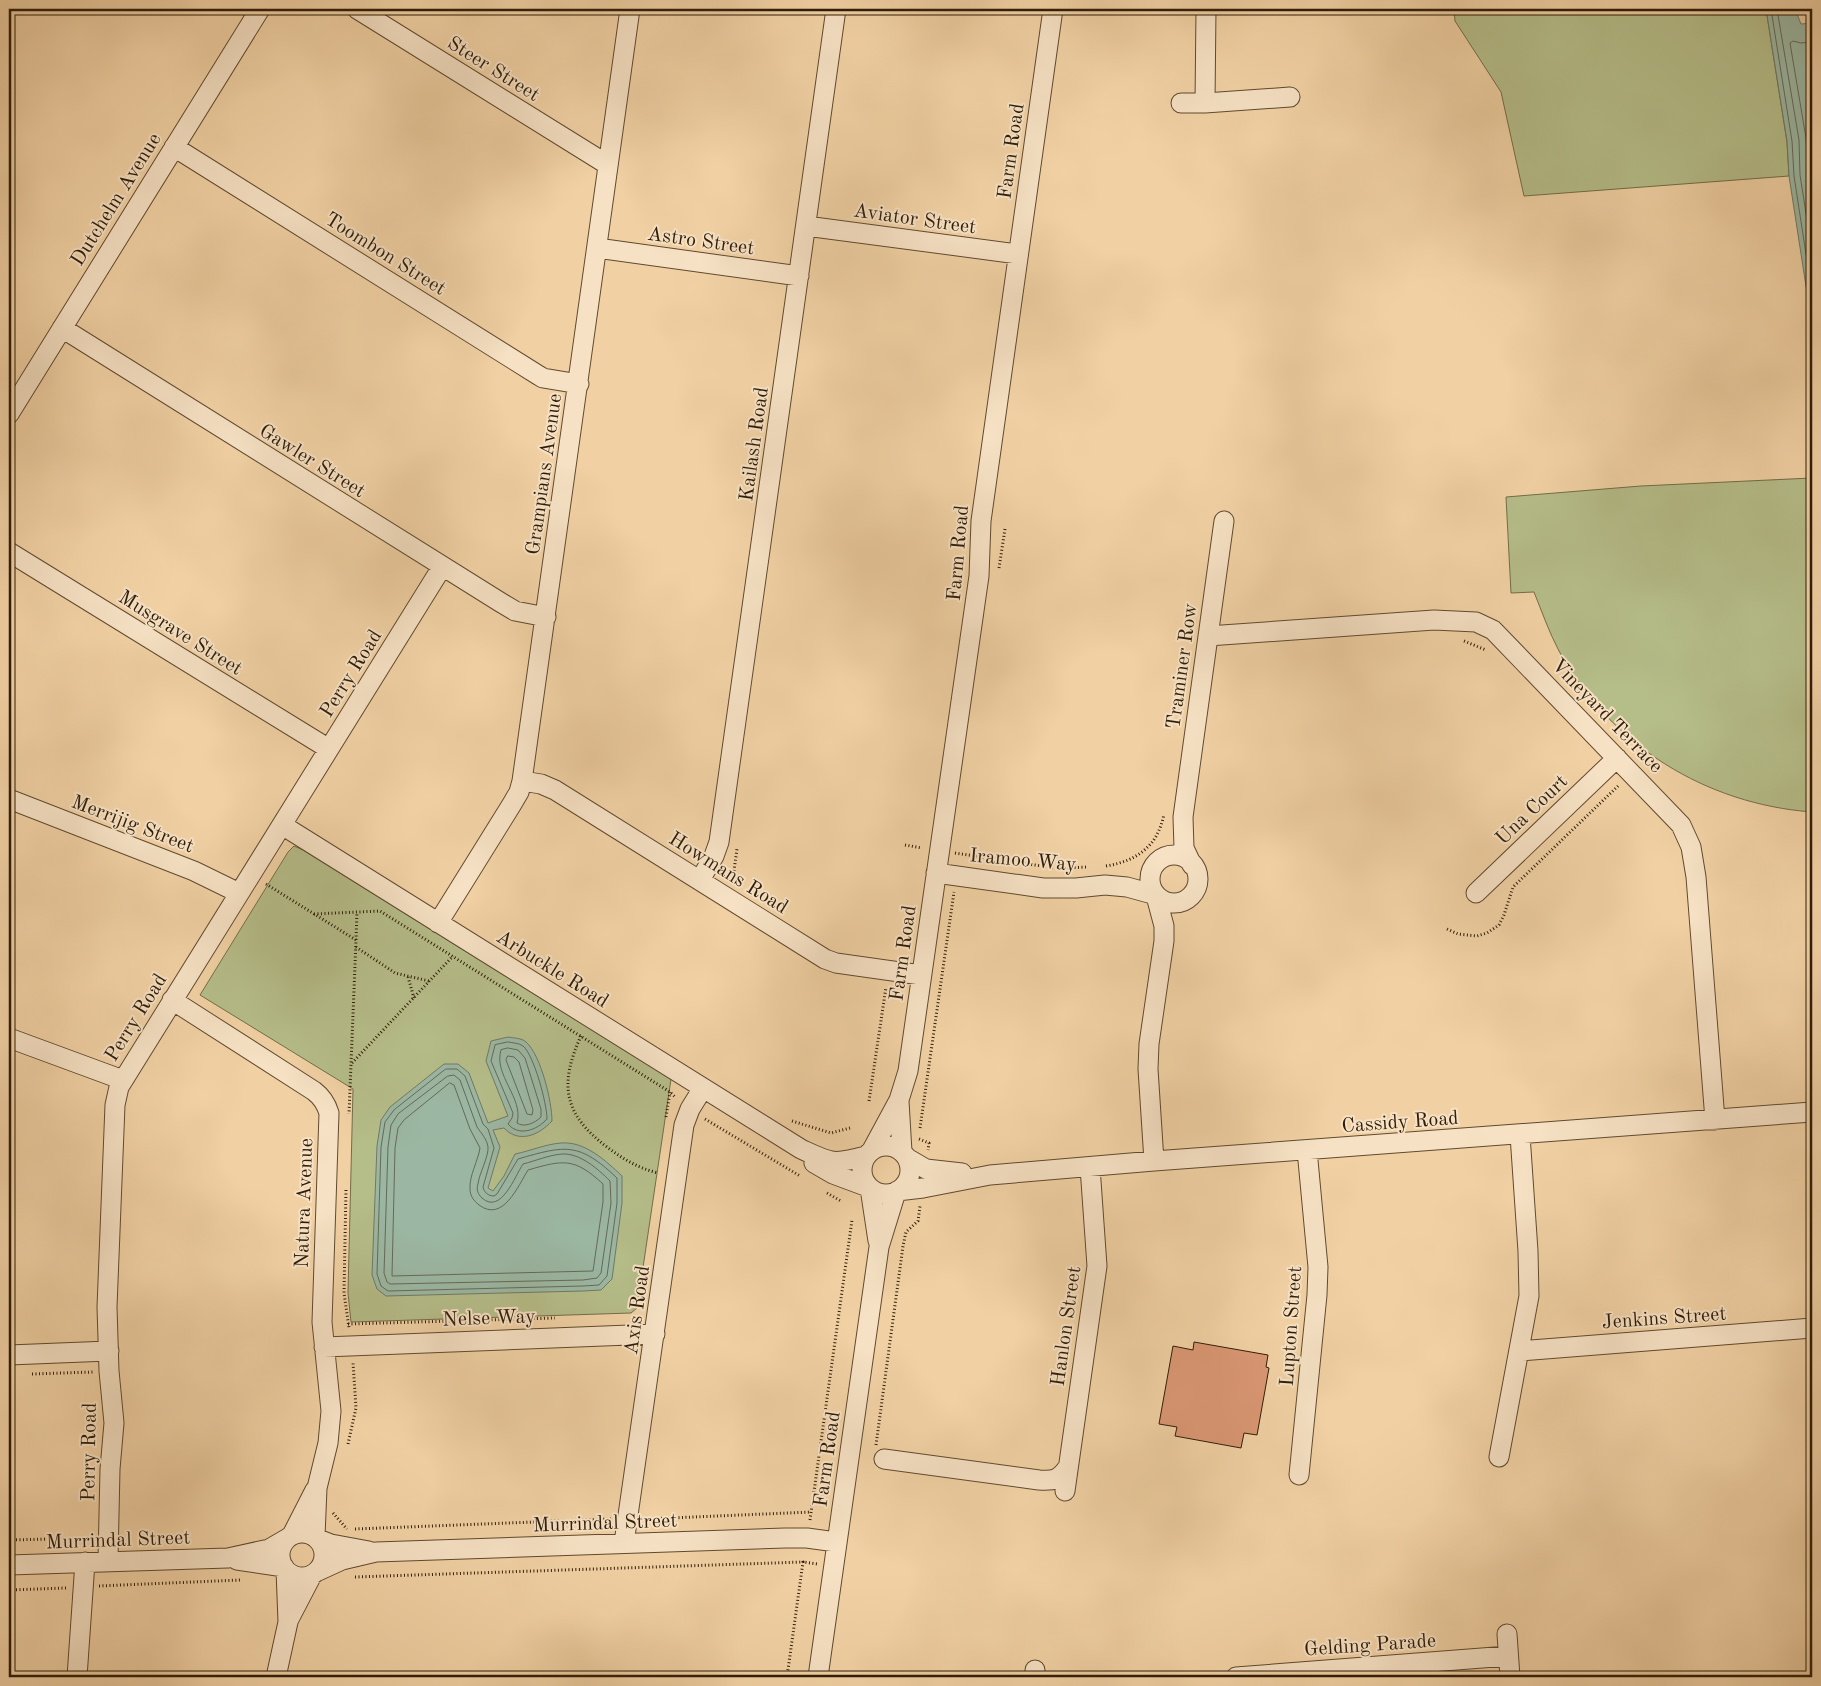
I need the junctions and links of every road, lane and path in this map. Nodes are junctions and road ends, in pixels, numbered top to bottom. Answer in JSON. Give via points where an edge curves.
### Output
{"nodes":[{"id":1,"x":260,"y":9,"type":"edge"},
{"id":2,"x":357,"y":9,"type":"edge"},
{"id":3,"x":630,"y":9,"type":"edge"},
{"id":4,"x":836,"y":9,"type":"edge"},
{"id":5,"x":1053,"y":9,"type":"edge"},
{"id":6,"x":1206,"y":9,"type":"edge"},
{"id":7,"x":1290,"y":97,"type":"dead end"},
{"id":8,"x":1181,"y":103,"type":"dead end"},
{"id":9,"x":1205,"y":104,"type":"junction"},
{"id":10,"x":174,"y":147,"type":"junction"},
{"id":11,"x":608,"y":165,"type":"junction"},
{"id":12,"x":806,"y":226,"type":"junction"},
{"id":13,"x":597,"y":248,"type":"junction"},
{"id":14,"x":1018,"y":254,"type":"junction"},
{"id":15,"x":799,"y":276,"type":"junction"},
{"id":16,"x":62,"y":328,"type":"junction"},
{"id":17,"x":579,"y":384,"type":"junction"},
{"id":18,"x":9,"y":414,"type":"edge"},
{"id":19,"x":1224,"y":521,"type":"dead end"},
{"id":20,"x":1004,"y":529,"type":"dead end"},
{"id":21,"x":9,"y":552,"type":"edge"},
{"id":22,"x":442,"y":567,"type":"junction"},
{"id":23,"x":999,"y":569,"type":"dead end"},
{"id":24,"x":546,"y":617,"type":"junction"},
{"id":25,"x":1208,"y":636,"type":"junction"},
{"id":26,"x":1458,"y":640,"type":"dead end"},
{"id":27,"x":1493,"y":655,"type":"dead end"},
{"id":28,"x":329,"y":749,"type":"junction"},
{"id":29,"x":1617,"y":758,"type":"junction"},
{"id":30,"x":1604,"y":771,"type":"junction"},
{"id":31,"x":522,"y":780,"type":"junction"},
{"id":32,"x":1618,"y":786,"type":"junction"},
{"id":33,"x":1624,"y":793,"type":"dead end"},
{"id":34,"x":9,"y":799,"type":"edge"},
{"id":35,"x":1165,"y":806,"type":"dead end"},
{"id":36,"x":1182,"y":817,"type":"junction"},
{"id":37,"x":282,"y":825,"type":"junction"},
{"id":38,"x":960,"y":844,"type":"dead end"},
{"id":39,"x":905,"y":845,"type":"dead end"},
{"id":40,"x":940,"y":851,"type":"junction"},
{"id":41,"x":959,"y":854,"type":"junction"},
{"id":42,"x":1158,"y":862,"type":"junction"},
{"id":43,"x":1192,"y":865,"type":"junction"},
{"id":44,"x":1095,"y":866,"type":"dead end"},
{"id":45,"x":1105,"y":866,"type":"dead end"},
{"id":46,"x":936,"y":873,"type":"junction"},
{"id":47,"x":956,"y":876,"type":"junction"},
{"id":48,"x":700,"y":880,"type":"junction"},
{"id":49,"x":1105,"y":886,"type":"junction"},
{"id":50,"x":240,"y":893,"type":"junction"},
{"id":51,"x":1476,"y":894,"type":"dead end"},
{"id":52,"x":1156,"y":895,"type":"junction"},
{"id":53,"x":1188,"y":898,"type":"junction"},
{"id":54,"x":357,"y":912,"type":"junction"},
{"id":55,"x":313,"y":914,"type":"dead end"},
{"id":56,"x":438,"y":923,"type":"junction"},
{"id":57,"x":1447,"y":929,"type":"dead end"},
{"id":58,"x":356,"y":940,"type":"dead end"},
{"id":59,"x":1164,"y":941,"type":"junction"},
{"id":60,"x":356,"y":947,"type":"dead end"},
{"id":61,"x":453,"y":956,"type":"junction"},
{"id":62,"x":888,"y":970,"type":"junction"},
{"id":63,"x":921,"y":975,"type":"junction"},
{"id":64,"x":408,"y":977,"type":"junction"},
{"id":65,"x":430,"y":982,"type":"junction"},
{"id":66,"x":414,"y":999,"type":"junction"},
{"id":67,"x":172,"y":1000,"type":"junction"},
{"id":68,"x":581,"y":1036,"type":"junction"},
{"id":69,"x":9,"y":1038,"type":"edge"},
{"id":70,"x":352,"y":1064,"type":"dead end"},
{"id":71,"x":123,"y":1080,"type":"junction"},
{"id":72,"x":703,"y":1088,"type":"junction"},
{"id":73,"x":899,"y":1100,"type":"junction"},
{"id":74,"x":869,"y":1101,"type":"dead end"},
{"id":75,"x":690,"y":1109,"type":"junction"},
{"id":76,"x":1812,"y":1112,"type":"edge"},
{"id":77,"x":784,"y":1116,"type":"dead end"},
{"id":78,"x":1715,"y":1120,"type":"junction"},
{"id":79,"x":703,"y":1128,"type":"dead end"},
{"id":80,"x":850,"y":1128,"type":"dead end"},
{"id":81,"x":1520,"y":1135,"type":"junction"},
{"id":82,"x":801,"y":1149,"type":"junction"},
{"id":83,"x":1307,"y":1150,"type":"junction"},
{"id":84,"x":869,"y":1153,"type":"junction"},
{"id":85,"x":904,"y":1155,"type":"junction"},
{"id":86,"x":1154,"y":1161,"type":"junction"},
{"id":87,"x":1090,"y":1167,"type":"junction"},
{"id":88,"x":926,"y":1169,"type":"junction"},
{"id":89,"x":658,"y":1172,"type":"dead end"},
{"id":90,"x":990,"y":1175,"type":"junction"},
{"id":91,"x":807,"y":1180,"type":"dead end"},
{"id":92,"x":869,"y":1187,"type":"junction"},
{"id":93,"x":923,"y":1188,"type":"junction"},
{"id":94,"x":824,"y":1191,"type":"dead end"},
{"id":95,"x":897,"y":1191,"type":"junction"},
{"id":96,"x":841,"y":1201,"type":"dead end"},
{"id":97,"x":852,"y":1220,"type":"dead end"},
{"id":98,"x":880,"y":1248,"type":"junction"},
{"id":99,"x":1812,"y":1328,"type":"edge"},
{"id":100,"x":655,"y":1334,"type":"junction"},
{"id":101,"x":324,"y":1347,"type":"junction"},
{"id":102,"x":1518,"y":1351,"type":"junction"},
{"id":103,"x":108,"y":1352,"type":"junction"},
{"id":104,"x":9,"y":1355,"type":"edge"},
{"id":105,"x":109,"y":1371,"type":"junction"},
{"id":106,"x":27,"y":1374,"type":"dead end"},
{"id":107,"x":880,"y":1453,"type":"joint"},
{"id":108,"x":1500,"y":1457,"type":"dead end"},
{"id":109,"x":1068,"y":1467,"type":"junction"},
{"id":110,"x":1299,"y":1475,"type":"dead end"},
{"id":111,"x":317,"y":1488,"type":"junction"},
{"id":112,"x":1065,"y":1491,"type":"dead end"},
{"id":113,"x":333,"y":1507,"type":"dead end"},
{"id":114,"x":811,"y":1512,"type":"junction"},
{"id":115,"x":629,"y":1519,"type":"junction"},
{"id":116,"x":108,"y":1537,"type":"junction"},
{"id":117,"x":290,"y":1537,"type":"junction"},
{"id":118,"x":317,"y":1538,"type":"junction"},
{"id":119,"x":807,"y":1538,"type":"junction"},
{"id":120,"x":9,"y":1540,"type":"edge"},
{"id":121,"x":836,"y":1542,"type":"junction"},
{"id":122,"x":624,"y":1544,"type":"junction"},
{"id":123,"x":376,"y":1552,"type":"junction"},
{"id":124,"x":228,"y":1558,"type":"junction"},
{"id":125,"x":108,"y":1561,"type":"junction"},
{"id":126,"x":85,"y":1562,"type":"junction"},
{"id":127,"x":803,"y":1562,"type":"junction"},
{"id":128,"x":9,"y":1564,"type":"edge"},
{"id":129,"x":833,"y":1566,"type":"junction"},
{"id":130,"x":285,"y":1569,"type":"junction"},
{"id":131,"x":315,"y":1573,"type":"junction"},
{"id":132,"x":351,"y":1578,"type":"dead end"},
{"id":133,"x":249,"y":1580,"type":"dead end"},
{"id":134,"x":84,"y":1586,"type":"junction"},
{"id":135,"x":9,"y":1590,"type":"edge"},
{"id":136,"x":288,"y":1622,"type":"junction"},
{"id":137,"x":1506,"y":1634,"type":"dead end"},
{"id":138,"x":1508,"y":1656,"type":"junction"},
{"id":139,"x":77,"y":1677,"type":"edge"},
{"id":140,"x":276,"y":1677,"type":"edge"},
{"id":141,"x":787,"y":1677,"type":"edge"},
{"id":142,"x":818,"y":1677,"type":"edge"},
{"id":143,"x":1236,"y":1677,"type":"edge"},
{"id":144,"x":1510,"y":1677,"type":"edge"}],
"edges":[{"from":1,"to":10,"type":"street","name":"Dutchelm Avenue"},
{"from":2,"to":11,"type":"street","name":"Steer Street"},
{"from":3,"to":11,"type":"street","name":"Grampians Avenue"},
{"from":4,"to":12,"type":"street","name":"Kailash Road"},
{"from":5,"to":14,"type":"street","name":"Farm Road"},
{"from":6,"to":9,"type":"street"},
{"from":7,"to":9,"type":"street"},
{"from":8,"to":9,"type":"street"},
{"from":10,"to":16,"type":"street","name":"Dutchelm Avenue"},
{"from":10,"to":17,"type":"street","name":"Toombon Street","via":[[543,378]]},
{"from":11,"to":13,"type":"street","name":"Grampians Avenue"},
{"from":12,"to":14,"type":"street","name":"Aviator Street"},
{"from":12,"to":15,"type":"street","name":"Kailash Road"},
{"from":13,"to":15,"type":"street","name":"Astro Street"},
{"from":13,"to":17,"type":"street","name":"Grampians Avenue"},
{"from":14,"to":40,"type":"street","name":"Farm Road","via":[[981,521],[979,576]]},
{"from":15,"to":48,"type":"street","name":"Kailash Road","via":[[719,842]]},
{"from":16,"to":18,"type":"street","name":"Dutchelm Avenue"},
{"from":16,"to":22,"type":"street","name":"Gawler Street"},
{"from":17,"to":24,"type":"street","name":"Grampians Avenue"},
{"from":19,"to":25,"type":"street","name":"Traminer Row"},
{"from":20,"to":23,"type":"path"},
{"from":21,"to":28,"type":"street","name":"Musgrave Street"},
{"from":22,"to":24,"type":"street","name":"Gawler Street","via":[[508,608]]},
{"from":22,"to":28,"type":"street","name":"Perry Road"},
{"from":24,"to":31,"type":"street","name":"Grampians Avenue"},
{"from":25,"to":29,"type":"street","name":"Vineyard Terrace","via":[[1434,620],[1476,622],[1493,630]]},
{"from":25,"to":36,"type":"street","name":"Traminer Row"},
{"from":26,"to":27,"type":"path"},
{"from":28,"to":37,"type":"street","name":"Perry Road"},
{"from":29,"to":30,"type":"street","name":"Una Court"},
{"from":29,"to":78,"type":"street","name":"Vineyard Terrace","via":[[1682,825],[1691,847]]},
{"from":30,"to":32,"type":"path"},
{"from":30,"to":51,"type":"street","name":"Una Court"},
{"from":31,"to":48,"type":"street","name":"Howmans Road","via":[[555,790]]},
{"from":31,"to":56,"type":"street","name":"Grampians Avenue","via":[[512,804]]},
{"from":32,"to":33,"type":"path"},
{"from":32,"to":57,"type":"path","via":[[1513,887],[1499,925],[1477,936]]},
{"from":34,"to":50,"type":"street","name":"Merrijig Street","via":[[194,871]]},
{"from":35,"to":45,"type":"path","via":[[1156,837],[1144,850],[1123,863]]},
{"from":36,"to":42,"type":"street","name":"Traminer Row"},
{"from":36,"to":43,"type":"street","name":"Traminer Row","via":[[1184,848]]},
{"from":37,"to":50,"type":"street","name":"Perry Road"},
{"from":37,"to":56,"type":"street","name":"Arbuckle Road"},
{"from":38,"to":41,"type":"path"},
{"from":39,"to":40,"type":"path"},
{"from":40,"to":41,"type":"path"},
{"from":40,"to":46,"type":"street","name":"Farm Road"},
{"from":41,"to":44,"type":"path","via":[[1056,868]]},
{"from":41,"to":47,"type":"path"},
{"from":42,"to":43,"type":"street","via":[[1177,856]]},
{"from":42,"to":49,"type":"street","name":"Iramoo Way","via":[[1129,878]]},
{"from":42,"to":52,"type":"street","via":[[1150,876]]},
{"from":43,"to":53,"type":"street","via":[[1198,881]]},
{"from":46,"to":47,"type":"street","name":"Iramoo Way"},
{"from":46,"to":63,"type":"street","name":"Farm Road"},
{"from":47,"to":49,"type":"street","name":"Iramoo Way","via":[[1043,888]]},
{"from":47,"to":88,"type":"path","via":[[918,1139],[929,1143]]},
{"from":48,"to":62,"type":"street","name":"Howmans Road","via":[[825,959]]},
{"from":49,"to":52,"type":"street","name":"Iramoo Way","via":[[1127,887]]},
{"from":50,"to":67,"type":"street","name":"Perry Road"},
{"from":52,"to":53,"type":"street","via":[[1170,903]]},
{"from":52,"to":59,"type":"street","via":[[1164,926]]},
{"from":53,"to":59,"type":"street"},
{"from":54,"to":55,"type":"path"},
{"from":54,"to":58,"type":"path"},
{"from":54,"to":61,"type":"path","via":[[380,911]]},
{"from":56,"to":72,"type":"street","name":"Arbuckle Road"},
{"from":59,"to":86,"type":"street","via":[[1149,1044]]},
{"from":60,"to":64,"type":"path"},
{"from":61,"to":65,"type":"path"},
{"from":61,"to":68,"type":"path"},
{"from":62,"to":63,"type":"street","name":"Howmans Road"},
{"from":62,"to":74,"type":"path"},
{"from":63,"to":73,"type":"street","name":"Farm Road","via":[[908,1071]]},
{"from":64,"to":65,"type":"path"},
{"from":64,"to":66,"type":"path"},
{"from":65,"to":66,"type":"path"},
{"from":66,"to":70,"type":"path"},
{"from":67,"to":71,"type":"street","name":"Perry Road"},
{"from":67,"to":101,"type":"street","name":"Natura Avenue","via":[[314,1090],[326,1103],[329,1113],[322,1322]]},
{"from":68,"to":75,"type":"path","via":[[670,1092]]},
{"from":68,"to":89,"type":"path","via":[[568,1076],[573,1110],[588,1131],[620,1156],[646,1170]]},
{"from":69,"to":71,"type":"street"},
{"from":71,"to":103,"type":"street","name":"Perry Road","via":[[115,1105]]},
{"from":72,"to":75,"type":"street","name":"Axis Road"},
{"from":72,"to":82,"type":"street","name":"Arbuckle Road"},
{"from":73,"to":84,"type":"street","name":"Farm Road"},
{"from":73,"to":85,"type":"street","name":"Farm Road"},
{"from":75,"to":100,"type":"street","name":"Axis Road","via":[[684,1125]]},
{"from":76,"to":78,"type":"street","name":"Cassidy Road"},
{"from":77,"to":80,"type":"path","via":[[831,1133]]},
{"from":78,"to":81,"type":"street","name":"Cassidy Road"},
{"from":79,"to":91,"type":"path","via":[[704,1118]]},
{"from":81,"to":83,"type":"street","name":"Cassidy Road"},
{"from":81,"to":102,"type":"street","via":[[1529,1296]]},
{"from":82,"to":84,"type":"street","name":"Arbuckle Road","via":[[828,1161],[843,1162]]},
{"from":82,"to":92,"type":"street","name":"Arbuckle Road","via":[[816,1165]]},
{"from":83,"to":86,"type":"street","name":"Cassidy Road"},
{"from":83,"to":110,"type":"street","name":"Lupton Street","via":[[1318,1295]]},
{"from":84,"to":85,"type":"street","via":[[888,1146]]},
{"from":84,"to":92,"type":"street","via":[[862,1164],[862,1172]]},
{"from":85,"to":88,"type":"street","name":"Cassidy Road"},
{"from":85,"to":95,"type":"street","via":[[910,1173]]},
{"from":86,"to":87,"type":"street","name":"Cassidy Road"},
{"from":87,"to":90,"type":"street","name":"Cassidy Road"},
{"from":87,"to":109,"type":"street","name":"Hanlon Street","via":[[1097,1266]]},
{"from":88,"to":90,"type":"street","name":"Cassidy Road"},
{"from":90,"to":93,"type":"street","name":"Cassidy Road"},
{"from":92,"to":95,"type":"street","via":[[882,1194]]},
{"from":92,"to":98,"type":"street","name":"Farm Road"},
{"from":93,"to":95,"type":"street","name":"Cassidy Road"},
{"from":93,"to":107,"type":"path","via":[[918,1221],[906,1232],[903,1246]]},
{"from":94,"to":96,"type":"path"},
{"from":95,"to":98,"type":"street","name":"Farm Road"},
{"from":97,"to":114,"type":"path"},
{"from":98,"to":121,"type":"street","name":"Farm Road"},
{"from":99,"to":102,"type":"street","name":"Jenkins Street"},
{"from":100,"to":101,"type":"street","name":"Nelse Way"},
{"from":100,"to":115,"type":"street","name":"Axis Road"},
{"from":101,"to":111,"type":"street","name":"Natura Avenue","via":[[331,1411],[328,1443]]},
{"from":102,"to":108,"type":"street"},
{"from":103,"to":104,"type":"street"},
{"from":103,"to":105,"type":"street","name":"Perry Road"},
{"from":105,"to":106,"type":"path"},
{"from":105,"to":116,"type":"street","name":"Perry Road","via":[[114,1437]]},
{"from":107,"to":109,"type":"street","via":[[1039,1480],[1062,1476]]},
{"from":109,"to":112,"type":"street","name":"Hanlon Street"},
{"from":111,"to":117,"type":"street","name":"Natura Avenue"},
{"from":111,"to":118,"type":"street","name":"Natura Avenue"},
{"from":113,"to":115,"type":"path","via":[[333,1513],[348,1531]]},
{"from":114,"to":115,"type":"path"},
{"from":114,"to":119,"type":"path"},
{"from":115,"to":122,"type":"street","name":"Axis Road"},
{"from":116,"to":120,"type":"path"},
{"from":116,"to":125,"type":"street","name":"Perry Road"},
{"from":117,"to":118,"type":"street","via":[[304,1532]]},
{"from":117,"to":124,"type":"street","name":"Murrindal Street","via":[[261,1551]]},
{"from":117,"to":130,"type":"street","via":[[280,1552]]},
{"from":118,"to":123,"type":"street","name":"Murrindal Street","via":[[331,1544]]},
{"from":118,"to":131,"type":"street","via":[[325,1555],[323,1564]]},
{"from":119,"to":121,"type":"street","name":"Murrindal Street"},
{"from":119,"to":122,"type":"street","name":"Murrindal Street"},
{"from":119,"to":127,"type":"path"},
{"from":121,"to":129,"type":"street","name":"Farm Road"},
{"from":122,"to":123,"type":"street","name":"Murrindal Street"},
{"from":123,"to":131,"type":"street","name":"Murrindal Street","via":[[342,1560]]},
{"from":124,"to":125,"type":"street","name":"Murrindal Street"},
{"from":124,"to":130,"type":"street","name":"Murrindal Street"},
{"from":125,"to":126,"type":"street","name":"Murrindal Street"},
{"from":126,"to":128,"type":"street","name":"Murrindal Street"},
{"from":126,"to":134,"type":"street"},
{"from":127,"to":129,"type":"path"},
{"from":127,"to":132,"type":"path"},
{"from":127,"to":141,"type":"path"},
{"from":129,"to":142,"type":"street","name":"Farm Road"},
{"from":130,"to":131,"type":"street","via":[[298,1577]]},
{"from":130,"to":136,"type":"street"},
{"from":131,"to":136,"type":"street"},
{"from":133,"to":134,"type":"path"},
{"from":134,"to":135,"type":"path"},
{"from":134,"to":139,"type":"street"},
{"from":136,"to":140,"type":"street"},
{"from":137,"to":138,"type":"street"},
{"from":138,"to":143,"type":"street","name":"Gelding Parade"},
{"from":138,"to":144,"type":"street"}]}
